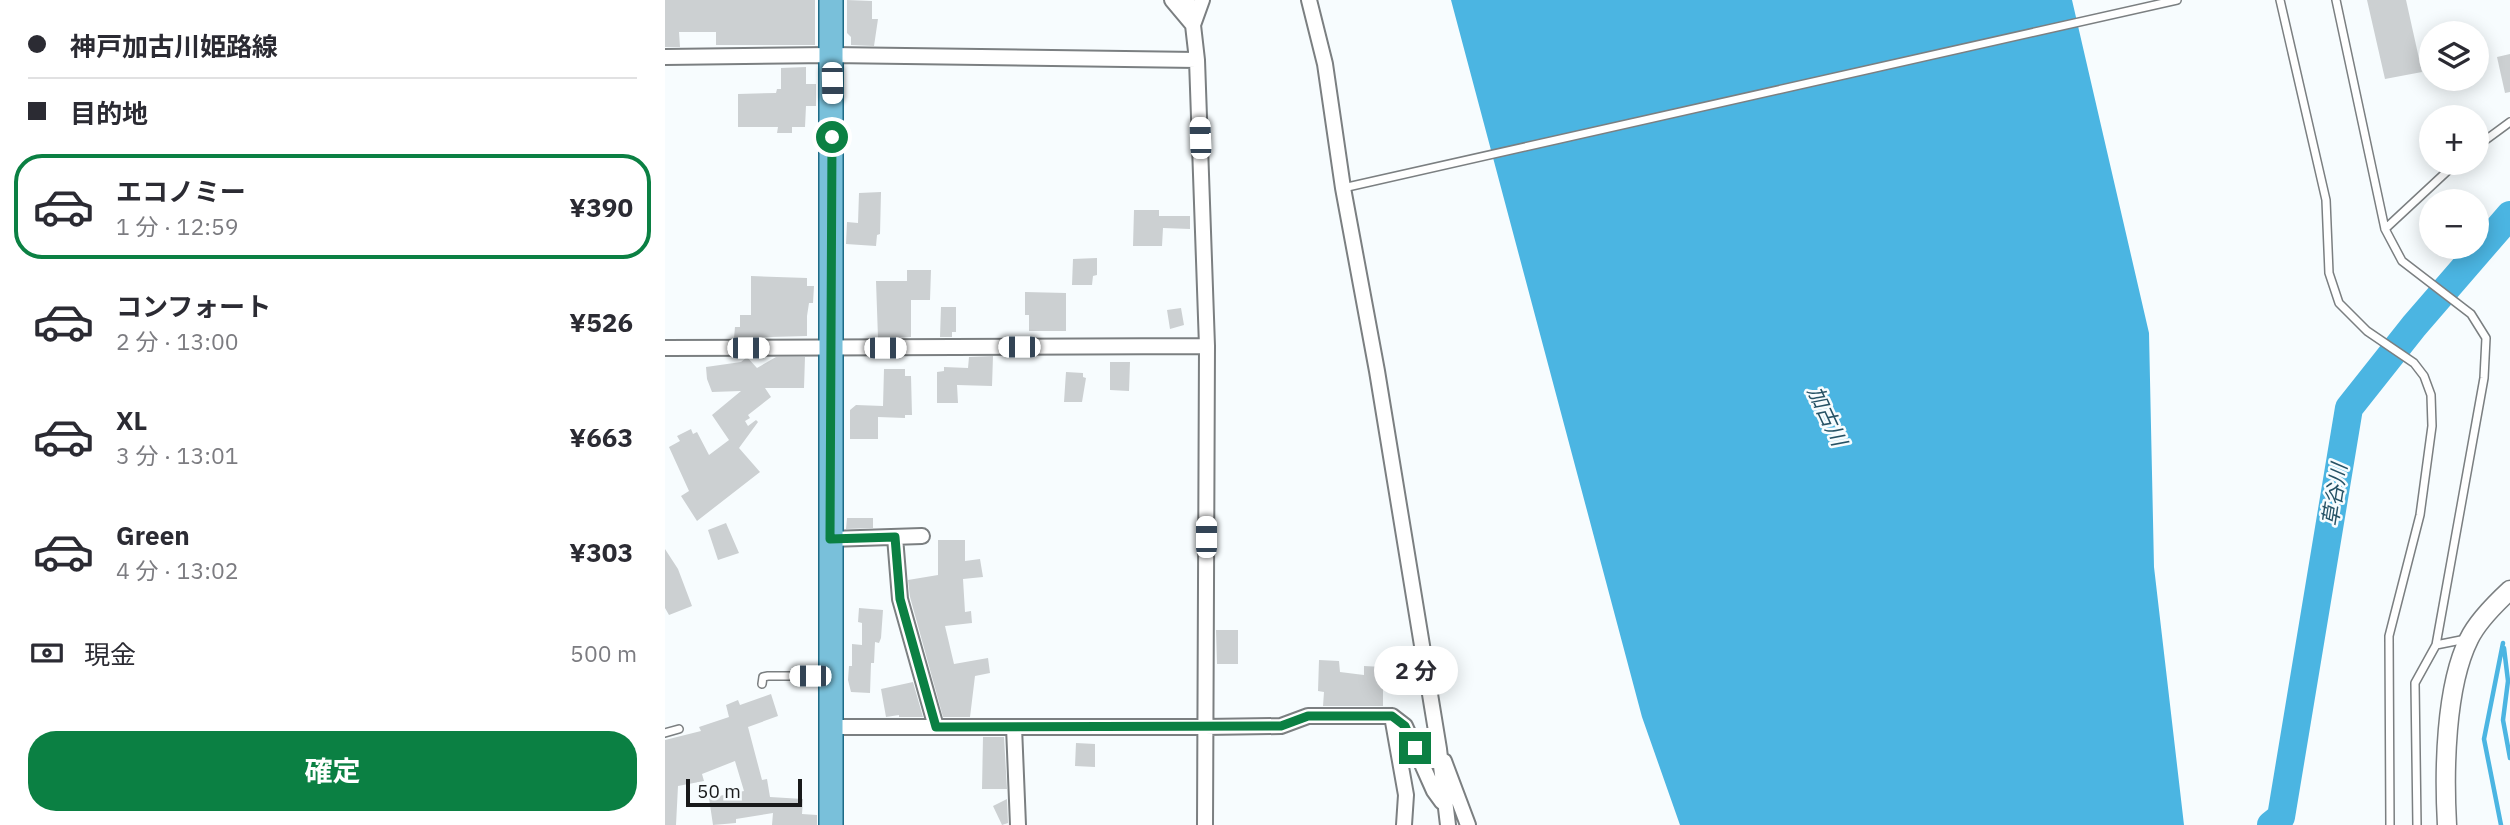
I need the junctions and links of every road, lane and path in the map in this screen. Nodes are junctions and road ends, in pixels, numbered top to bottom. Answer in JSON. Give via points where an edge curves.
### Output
{"nodes":[{"id":1,"x":831,"y":0,"type":"edge"},
{"id":2,"x":1172,"y":0,"type":"edge"},
{"id":3,"x":1187,"y":0,"type":"edge"},
{"id":4,"x":1202,"y":0,"type":"edge"},
{"id":5,"x":1309,"y":0,"type":"edge"},
{"id":6,"x":2176,"y":0,"type":"edge"},
{"id":7,"x":2280,"y":0,"type":"edge"},
{"id":8,"x":2336,"y":0,"type":"edge"},
{"id":9,"x":1193,"y":25,"type":"junction"},
{"id":10,"x":831,"y":55,"type":"junction"},
{"id":11,"x":665,"y":57,"type":"edge"},
{"id":12,"x":1197,"y":60,"type":"junction"},
{"id":13,"x":2510,"y":122,"type":"edge"},
{"id":14,"x":2489,"y":137,"type":"edge"},
{"id":15,"x":2443,"y":175,"type":"edge"},
{"id":16,"x":1343,"y":188,"type":"junction"},
{"id":17,"x":2385,"y":229,"type":"junction"},
{"id":18,"x":1207,"y":346,"type":"junction"},
{"id":19,"x":665,"y":348,"type":"edge"},
{"id":20,"x":831,"y":348,"type":"junction"},
{"id":21,"x":922,"y":536,"type":"dead end"},
{"id":22,"x":895,"y":537,"type":"junction"},
{"id":23,"x":830,"y":539,"type":"junction"},
{"id":24,"x":2510,"y":590,"type":"edge"},
{"id":25,"x":2469,"y":639,"type":"junction"},
{"id":26,"x":2436,"y":645,"type":"junction"},
{"id":27,"x":831,"y":676,"type":"junction"},
{"id":28,"x":762,"y":684,"type":"dead end"},
{"id":29,"x":1392,"y":716,"type":"junction"},
{"id":30,"x":831,"y":727,"type":"junction"},
{"id":31,"x":936,"y":727,"type":"junction"},
{"id":32,"x":1014,"y":727,"type":"junction"},
{"id":33,"x":1205,"y":727,"type":"junction"},
{"id":34,"x":679,"y":729,"type":"dead end"},
{"id":35,"x":665,"y":733,"type":"edge"},
{"id":36,"x":1439,"y":750,"type":"junction"},
{"id":37,"x":1445,"y":806,"type":"junction"},
{"id":38,"x":831,"y":825,"type":"edge"},
{"id":39,"x":1018,"y":825,"type":"edge"},
{"id":40,"x":1205,"y":825,"type":"edge"},
{"id":41,"x":1404,"y":825,"type":"edge"},
{"id":42,"x":1448,"y":825,"type":"edge"},
{"id":43,"x":1468,"y":825,"type":"edge"},
{"id":44,"x":2390,"y":825,"type":"edge"},
{"id":45,"x":2417,"y":825,"type":"edge"},
{"id":46,"x":2447,"y":825,"type":"edge"}],
"edges":[{"from":1,"to":10,"type":"main road"},
{"from":2,"to":9,"type":"street"},
{"from":3,"to":9,"type":"street"},
{"from":4,"to":9,"type":"street"},
{"from":5,"to":16,"type":"street","via":[[1325,64]]},
{"from":6,"to":16,"type":"lane"},
{"from":7,"to":44,"type":"lane","via":[[2326,200],[2329,273],[2339,303],[2367,331],[2414,363],[2431,395],[2432,426],[2420,515],[2389,636]]},
{"from":8,"to":17,"type":"lane"},
{"from":9,"to":12,"type":"street"},
{"from":10,"to":11,"type":"street"},
{"from":10,"to":12,"type":"street"},
{"from":10,"to":20,"type":"main road"},
{"from":12,"to":18,"type":"street"},
{"from":13,"to":14,"type":"lane"},
{"from":15,"to":17,"type":"lane"},
{"from":16,"to":36,"type":"street"},
{"from":17,"to":26,"type":"lane","via":[[2402,261],[2471,314],[2486,338],[2484,377]]},
{"from":18,"to":20,"type":"street"},
{"from":18,"to":33,"type":"street"},
{"from":19,"to":20,"type":"street"},
{"from":20,"to":23,"type":"main road"},
{"from":21,"to":22,"type":"street"},
{"from":22,"to":23,"type":"street"},
{"from":22,"to":31,"type":"street","via":[[900,599]]},
{"from":23,"to":27,"type":"main road"},
{"from":24,"to":25,"type":"street"},
{"from":25,"to":26,"type":"lane"},
{"from":25,"to":46,"type":"street","via":[[2456,677],[2448,733]]},
{"from":26,"to":45,"type":"lane","via":[[2415,683]]},
{"from":27,"to":28,"type":"lane","via":[[768,676]]},
{"from":27,"to":30,"type":"main road"},
{"from":29,"to":33,"type":"street","via":[[1308,716],[1281,726]]},
{"from":29,"to":37,"type":"street","via":[[1405,726]]},
{"from":29,"to":41,"type":"street","via":[[1406,795]]},
{"from":30,"to":31,"type":"street"},
{"from":30,"to":38,"type":"main road"},
{"from":31,"to":32,"type":"street"},
{"from":32,"to":33,"type":"street"},
{"from":32,"to":39,"type":"street"},
{"from":33,"to":40,"type":"street"},
{"from":34,"to":35,"type":"lane"},
{"from":36,"to":37,"type":"street"},
{"from":36,"to":43,"type":"street"},
{"from":37,"to":42,"type":"street"}]}
